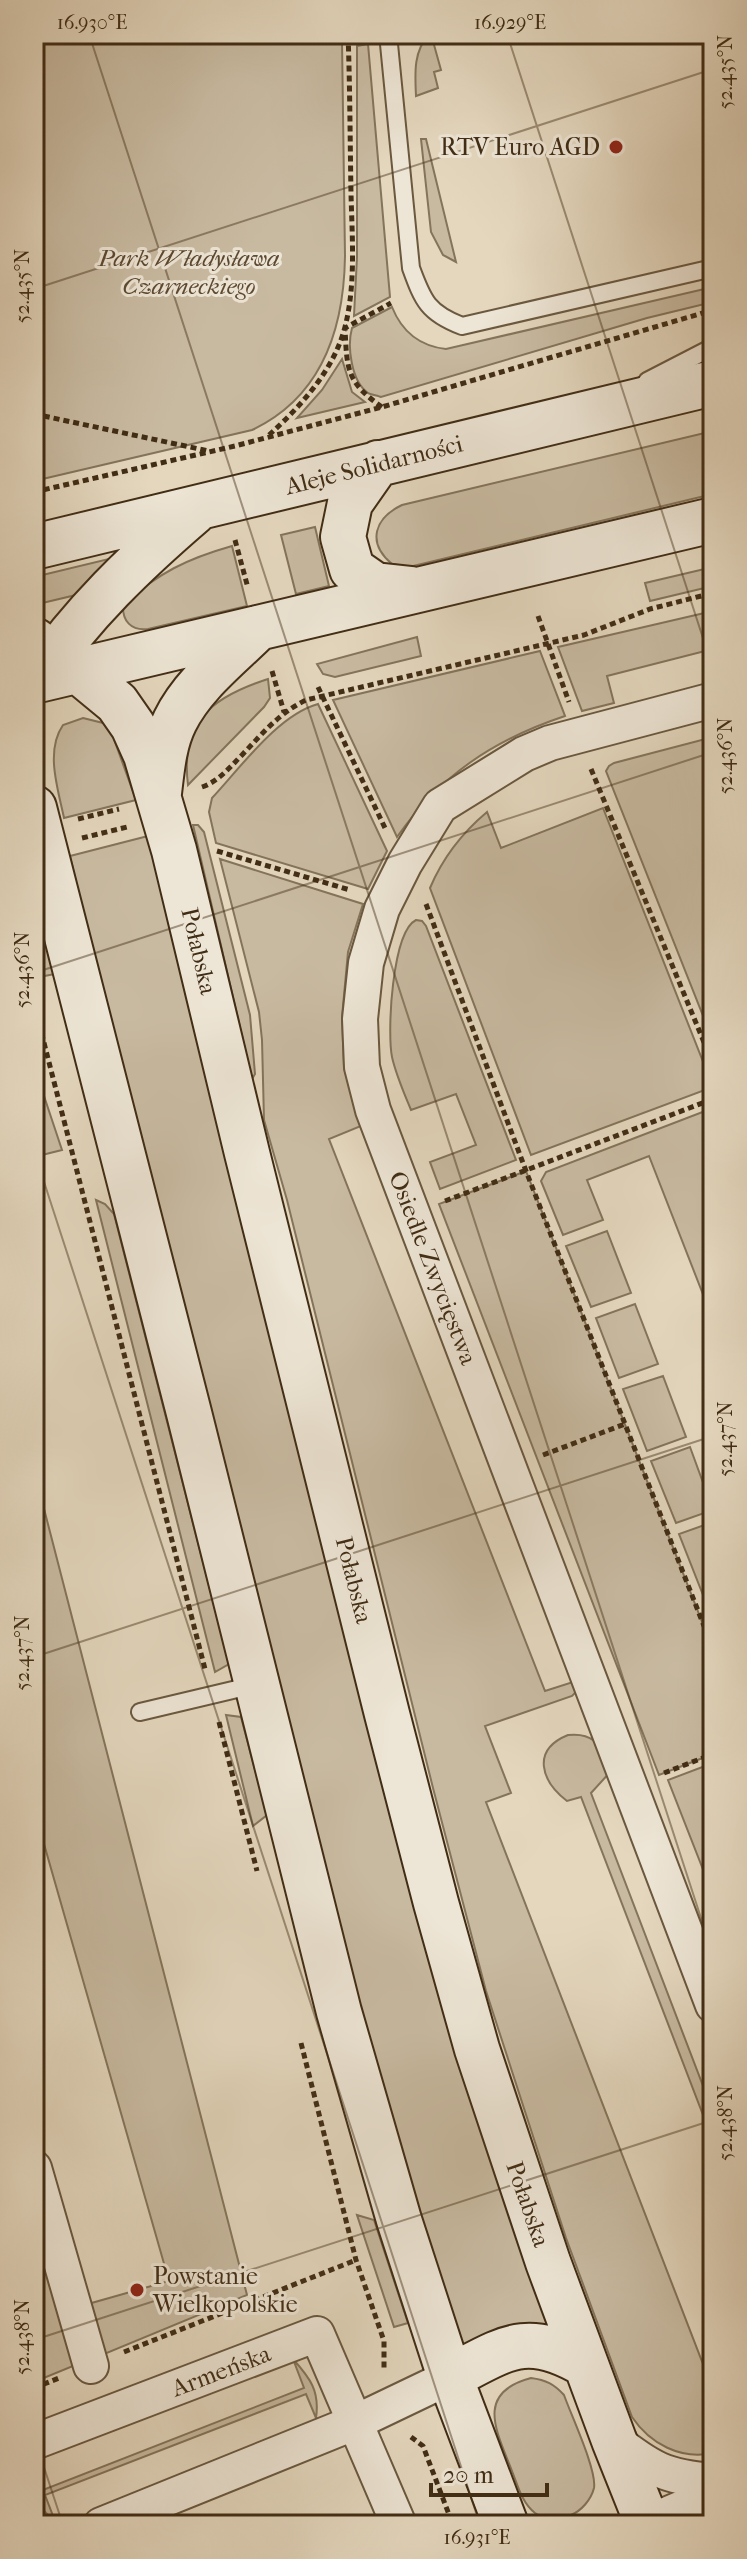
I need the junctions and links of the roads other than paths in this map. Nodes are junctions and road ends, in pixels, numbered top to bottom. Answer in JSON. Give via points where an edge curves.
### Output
{"nodes":[{"id":1,"x":388,"y":34,"type":"edge"},
{"id":2,"x":713,"y":268,"type":"edge"},
{"id":3,"x":713,"y":347,"type":"edge"},
{"id":4,"x":713,"y":383,"type":"edge"},
{"id":5,"x":576,"y":417,"type":"junction"},
{"id":6,"x":378,"y":463,"type":"junction"},
{"id":7,"x":212,"y":505,"type":"junction"},
{"id":8,"x":713,"y":520,"type":"edge"},
{"id":9,"x":34,"y":547,"type":"edge"},
{"id":10,"x":417,"y":590,"type":"junction"},
{"id":11,"x":259,"y":628,"type":"junction"},
{"id":12,"x":45,"y":670,"type":"edge"},
{"id":13,"x":713,"y":700,"type":"edge"},
{"id":14,"x":161,"y":804,"type":"junction"},
{"id":15,"x":37,"y":825,"type":"edge"},
{"id":16,"x":256,"y":1685,"type":"junction"},
{"id":17,"x":140,"y":1712,"type":"dead end"},
{"id":18,"x":713,"y":2005,"type":"edge"},
{"id":19,"x":34,"y":2168,"type":"edge"},
{"id":20,"x":586,"y":2365,"type":"junction"},
{"id":21,"x":91,"y":2366,"type":"road end"},
{"id":22,"x":450,"y":2377,"type":"junction"},
{"id":23,"x":356,"y":2422,"type":"junction"},
{"id":24,"x":614,"y":2440,"type":"junction"},
{"id":25,"x":34,"y":2442,"type":"edge"},
{"id":26,"x":713,"y":2481,"type":"edge"},
{"id":27,"x":713,"y":2495,"type":"edge"},
{"id":28,"x":713,"y":2514,"type":"edge"},
{"id":29,"x":646,"y":2524,"type":"edge"},
{"id":30,"x":101,"y":2525,"type":"edge"},
{"id":31,"x":399,"y":2525,"type":"edge"},
{"id":32,"x":506,"y":2525,"type":"edge"},
{"id":33,"x":707,"y":2525,"type":"edge"}],
"edges":[{"from":1,"to":2,"type":"lane","via":[[411,268],[421,296],[440,318],[462,326]]},
{"from":3,"to":5,"type":"lane"},
{"from":4,"to":5,"type":"street","name":"Aleje Solidarności"},
{"from":5,"to":6,"type":"street","name":"Aleje Solidarności"},
{"from":6,"to":7,"type":"street","name":"Aleje Solidarności"},
{"from":6,"to":10,"type":"street","via":[[350,503],[343,537],[352,569],[375,585]]},
{"from":7,"to":9,"type":"street","name":"Aleje Solidarności"},
{"from":7,"to":12,"type":"street","via":[[124,575]]},
{"from":8,"to":10,"type":"street"},
{"from":10,"to":11,"type":"street"},
{"from":11,"to":12,"type":"street"},
{"from":11,"to":14,"type":"street","via":[[196,690],[176,720],[163,756]]},
{"from":12,"to":14,"type":"street","name":"Połabska","via":[[117,703],[146,755]]},
{"from":13,"to":18,"type":"street","name":"Osiedle Zwycięstwa","via":[[550,743],[440,806],[382,909],[366,963],[360,1039],[373,1110]]},
{"from":14,"to":20,"type":"street","name":"Połabska","via":[[436,1903],[512,2158]]},
{"from":15,"to":16,"type":"street"},
{"from":16,"to":17,"type":"lane"},
{"from":16,"to":22,"type":"street","via":[[339,2012]]},
{"from":19,"to":21,"type":"street"},
{"from":20,"to":22,"type":"street","via":[[535,2344],[508,2348]]},
{"from":20,"to":24,"type":"street","name":"Połabska"},
{"from":22,"to":23,"type":"street"},
{"from":22,"to":32,"type":"street"},
{"from":23,"to":25,"type":"street","name":"Armeńska","via":[[317,2334]]},
{"from":23,"to":30,"type":"street"},
{"from":23,"to":31,"type":"street"},
{"from":24,"to":26,"type":"street","via":[[647,2466],[685,2479]]},
{"from":24,"to":29,"type":"street","name":"Połabska"},
{"from":27,"to":29,"type":"street"},
{"from":28,"to":33,"type":"street"}]}
